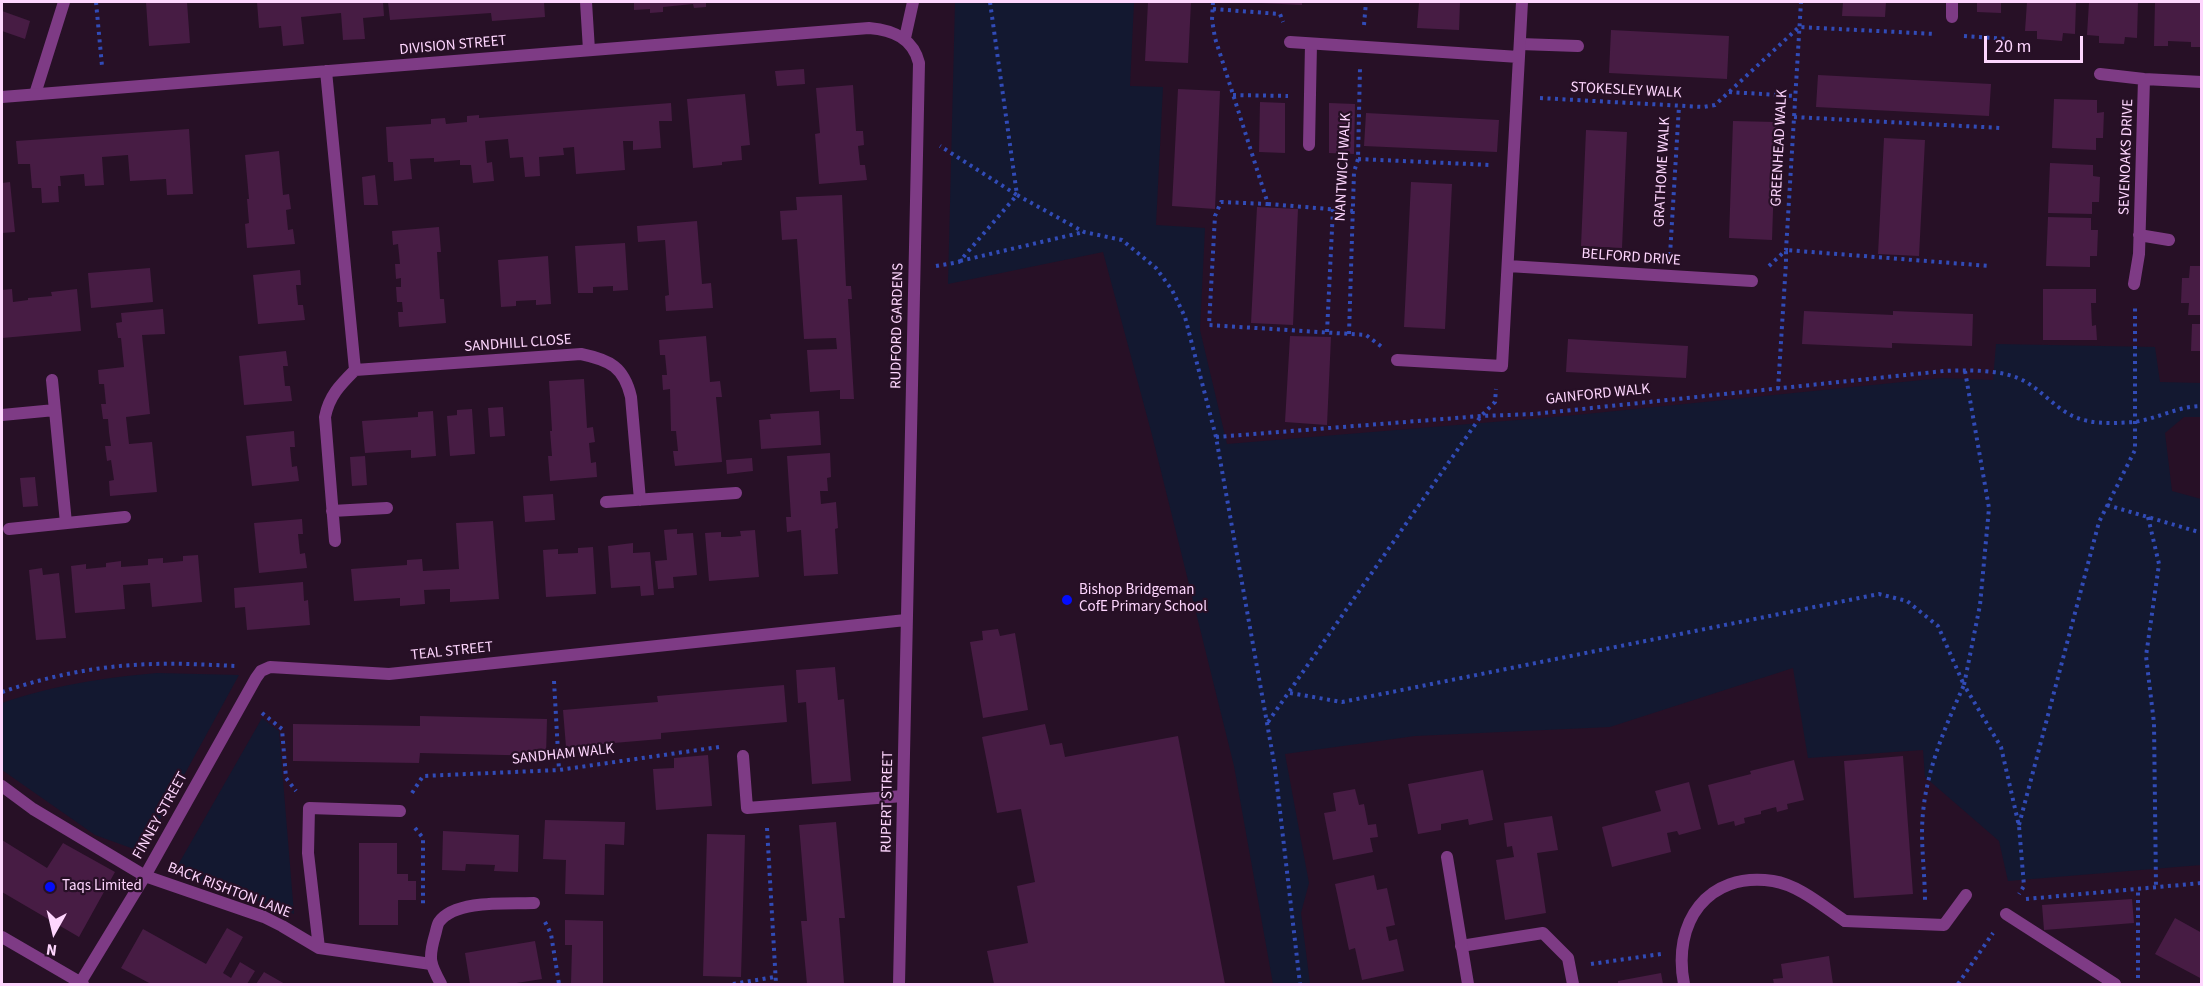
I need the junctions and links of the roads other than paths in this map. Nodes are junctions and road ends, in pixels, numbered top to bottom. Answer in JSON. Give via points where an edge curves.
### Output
{"nodes":[{"id":1,"x":64,"y":2,"type":"edge"},
{"id":2,"x":586,"y":2,"type":"edge"},
{"id":3,"x":913,"y":2,"type":"edge"},
{"id":4,"x":1522,"y":2,"type":"edge"},
{"id":5,"x":1952,"y":2,"type":"edge"},
{"id":6,"x":1952,"y":17,"type":"dead end"},
{"id":7,"x":904,"y":38,"type":"junction"},
{"id":8,"x":1290,"y":42,"type":"road end"},
{"id":9,"x":1311,"y":44,"type":"junction"},
{"id":10,"x":1578,"y":46,"type":"dead end"},
{"id":11,"x":589,"y":50,"type":"junction"},
{"id":12,"x":1520,"y":50,"type":"junction"},
{"id":13,"x":327,"y":71,"type":"junction"},
{"id":14,"x":2100,"y":74,"type":"dead end"},
{"id":15,"x":2144,"y":79,"type":"junction"},
{"id":16,"x":2202,"y":82,"type":"edge"},
{"id":17,"x":35,"y":94,"type":"junction"},
{"id":18,"x":2,"y":97,"type":"edge"},
{"id":19,"x":1309,"y":144,"type":"dead end"},
{"id":20,"x":2139,"y":236,"type":"junction"},
{"id":21,"x":2169,"y":240,"type":"dead end"},
{"id":22,"x":1508,"y":266,"type":"junction"},
{"id":23,"x":1752,"y":281,"type":"road end"},
{"id":24,"x":2134,"y":284,"type":"road end"},
{"id":25,"x":1397,"y":360,"type":"road end"},
{"id":26,"x":355,"y":370,"type":"junction"},
{"id":27,"x":52,"y":380,"type":"dead end"},
{"id":28,"x":55,"y":410,"type":"junction"},
{"id":29,"x":2,"y":415,"type":"edge"},
{"id":30,"x":736,"y":493,"type":"dead end"},
{"id":31,"x":640,"y":500,"type":"junction"},
{"id":32,"x":606,"y":502,"type":"dead end"},
{"id":33,"x":387,"y":508,"type":"dead end"},
{"id":34,"x":332,"y":511,"type":"junction"},
{"id":35,"x":125,"y":517,"type":"dead end"},
{"id":36,"x":66,"y":523,"type":"junction"},
{"id":37,"x":9,"y":529,"type":"dead end"},
{"id":38,"x":335,"y":541,"type":"dead end"},
{"id":39,"x":906,"y":620,"type":"junction"},
{"id":40,"x":270,"y":667,"type":"joint"},
{"id":41,"x":743,"y":756,"type":"road end"},
{"id":42,"x":2,"y":786,"type":"edge"},
{"id":43,"x":903,"y":796,"type":"junction"},
{"id":44,"x":400,"y":811,"type":"road end"},
{"id":45,"x":1447,"y":857,"type":"dead end"},
{"id":46,"x":145,"y":876,"type":"junction"},
{"id":47,"x":1966,"y":895,"type":"dead end"},
{"id":48,"x":534,"y":903,"type":"road end"},
{"id":49,"x":2006,"y":914,"type":"road end"},
{"id":50,"x":2,"y":937,"type":"edge"},
{"id":51,"x":1461,"y":946,"type":"junction"},
{"id":52,"x":320,"y":948,"type":"junction"},
{"id":53,"x":430,"y":964,"type":"junction"},
{"id":54,"x":82,"y":984,"type":"edge"},
{"id":55,"x":441,"y":984,"type":"edge"},
{"id":56,"x":899,"y":984,"type":"edge"},
{"id":57,"x":1468,"y":984,"type":"edge"},
{"id":58,"x":1573,"y":984,"type":"edge"},
{"id":59,"x":1684,"y":984,"type":"edge"},
{"id":60,"x":2115,"y":984,"type":"edge"}],
"edges":[{"from":1,"to":17,"type":"street"},
{"from":2,"to":11,"type":"street"},
{"from":3,"to":7,"type":"street"},
{"from":4,"to":12,"type":"street"},
{"from":5,"to":6,"type":"street"},
{"from":7,"to":11,"type":"street","name":"DIVISION STREET","via":[[869,28]]},
{"from":7,"to":39,"type":"street","name":"RUDFORD GARDENS","via":[[916,52],[919,63]]},
{"from":8,"to":9,"type":"street"},
{"from":9,"to":12,"type":"street"},
{"from":9,"to":19,"type":"street"},
{"from":10,"to":12,"type":"street"},
{"from":11,"to":13,"type":"street","name":"DIVISION STREET"},
{"from":12,"to":22,"type":"street"},
{"from":13,"to":17,"type":"street","name":"DIVISION STREET"},
{"from":13,"to":26,"type":"street"},
{"from":14,"to":15,"type":"street","name":"SEVENOAKS DRIVE"},
{"from":15,"to":16,"type":"street","name":"SEVENOAKS DRIVE"},
{"from":15,"to":20,"type":"street","name":"SEVENOAKS DRIVE"},
{"from":17,"to":18,"type":"street","name":"DIVISION STREET"},
{"from":20,"to":21,"type":"street","name":"SEVENOAKS DRIVE"},
{"from":20,"to":24,"type":"street","name":"SEVENOAKS DRIVE"},
{"from":22,"to":23,"type":"street","name":"BELFORD DRIVE"},
{"from":22,"to":25,"type":"street","via":[[1502,366]]},
{"from":26,"to":31,"type":"street","name":"SANDHILL CLOSE","via":[[581,354],[609,362],[628,383]]},
{"from":26,"to":34,"type":"street","via":[[337,387],[325,417]]},
{"from":27,"to":28,"type":"street"},
{"from":28,"to":29,"type":"street"},
{"from":28,"to":36,"type":"street"},
{"from":30,"to":31,"type":"street"},
{"from":31,"to":32,"type":"street"},
{"from":33,"to":34,"type":"street"},
{"from":34,"to":38,"type":"street"},
{"from":35,"to":36,"type":"street"},
{"from":36,"to":37,"type":"street"},
{"from":39,"to":40,"type":"street","name":"TEAL STREET","via":[[389,674]]},
{"from":39,"to":43,"type":"street","name":"RUPERT STREET"},
{"from":40,"to":46,"type":"street","name":"FINNEY STREET","via":[[256,678]]},
{"from":41,"to":43,"type":"street","via":[[747,808]]},
{"from":42,"to":46,"type":"street","name":"BACK RISHTON LANE"},
{"from":43,"to":56,"type":"street","name":"RUPERT STREET"},
{"from":44,"to":52,"type":"street","via":[[309,808],[308,853]]},
{"from":45,"to":51,"type":"street"},
{"from":46,"to":52,"type":"street","name":"BACK RISHTON LANE","via":[[264,917]]},
{"from":46,"to":54,"type":"street","name":"FINNEY STREET"},
{"from":47,"to":59,"type":"street","via":[[1944,925],[1845,921],[1786,885],[1740,880],[1713,894],[1694,911],[1683,938]]},
{"from":48,"to":53,"type":"street","via":[[482,904],[455,910],[439,922]]},
{"from":49,"to":60,"type":"street"},
{"from":50,"to":54,"type":"street"},
{"from":51,"to":57,"type":"street"},
{"from":51,"to":58,"type":"street","via":[[1543,933],[1568,958]]},
{"from":52,"to":53,"type":"street","name":"BACK RISHTON LANE"},
{"from":53,"to":55,"type":"street"}]}
